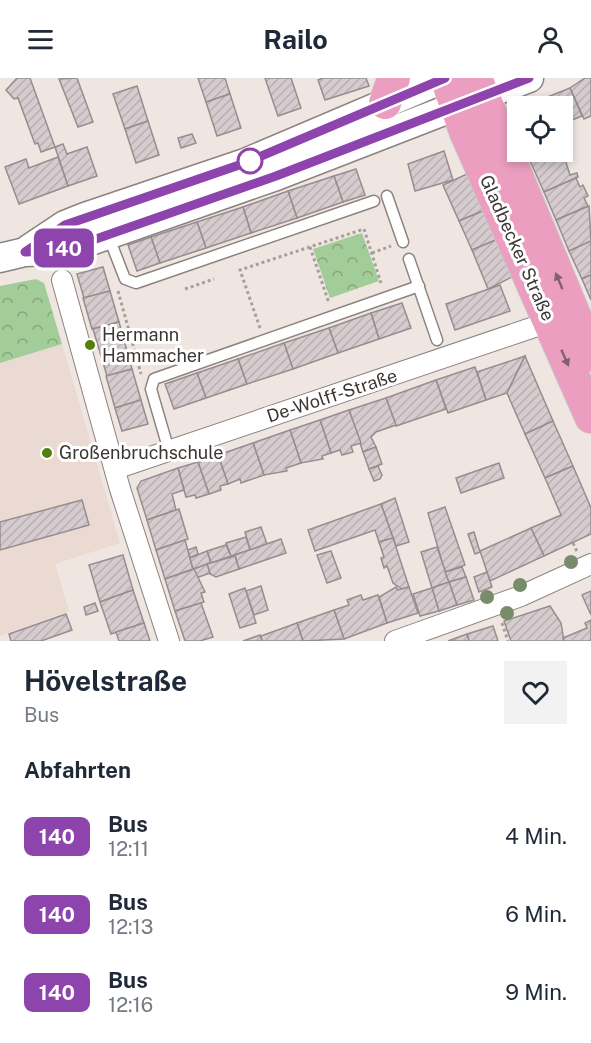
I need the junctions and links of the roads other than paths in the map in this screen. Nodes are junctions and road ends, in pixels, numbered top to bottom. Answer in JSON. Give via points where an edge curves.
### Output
{"nodes":[{"id":1,"x":529,"y":78,"type":"edge"},
{"id":2,"x":461,"y":87,"type":"edge"},
{"id":3,"x":389,"y":91,"type":"edge"},
{"id":4,"x":387,"y":196,"type":"dead end"},
{"id":5,"x":374,"y":201,"type":"dead end"},
{"id":6,"x":108,"y":235,"type":"junction"},
{"id":7,"x":403,"y":242,"type":"dead end"},
{"id":8,"x":12,"y":255,"type":"edge"},
{"id":9,"x":409,"y":259,"type":"dead end"},
{"id":10,"x":62,"y":280,"type":"dead end"},
{"id":11,"x":419,"y":286,"type":"junction"},
{"id":12,"x":549,"y":322,"type":"junction"},
{"id":13,"x":437,"y":340,"type":"dead end"},
{"id":14,"x":591,"y":355,"type":"edge"},
{"id":15,"x":591,"y":417,"type":"edge"},
{"id":16,"x":169,"y":450,"type":"junction"},
{"id":17,"x":114,"y":469,"type":"junction"},
{"id":18,"x":591,"y":564,"type":"edge"},
{"id":19,"x":169,"y":641,"type":"edge"},
{"id":20,"x":394,"y":641,"type":"edge"}],
"edges":[{"from":1,"to":2,"type":"main road"},
{"from":2,"to":3,"type":"main road"},
{"from":2,"to":6,"type":"main road","via":[[276,176]]},
{"from":2,"to":12,"type":"main road","name":"Gladbecker Straße"},
{"from":14,"to":2,"type":"main road","name":"Gladbecker Straße","one_way":true},
{"from":3,"to":8,"type":"main road","via":[[245,163],[75,221]]},
{"from":4,"to":7,"type":"lane"},
{"from":5,"to":6,"type":"lane","via":[[136,283],[125,279],[119,271]]},
{"from":6,"to":8,"type":"main road","via":[[52,251]]},
{"from":9,"to":11,"type":"lane"},
{"from":10,"to":17,"type":"street"},
{"from":11,"to":13,"type":"lane"},
{"from":11,"to":16,"type":"lane","via":[[154,379],[151,389]]},
{"from":12,"to":15,"type":"main road","name":"Gladbecker Straße","one_way":true},
{"from":12,"to":16,"type":"street","name":"De-Wolff-Straße"},
{"from":16,"to":17,"type":"street","name":"De-Wolff-Straße"},
{"from":17,"to":19,"type":"street"},
{"from":18,"to":20,"type":"street","via":[[511,600]]}]}
